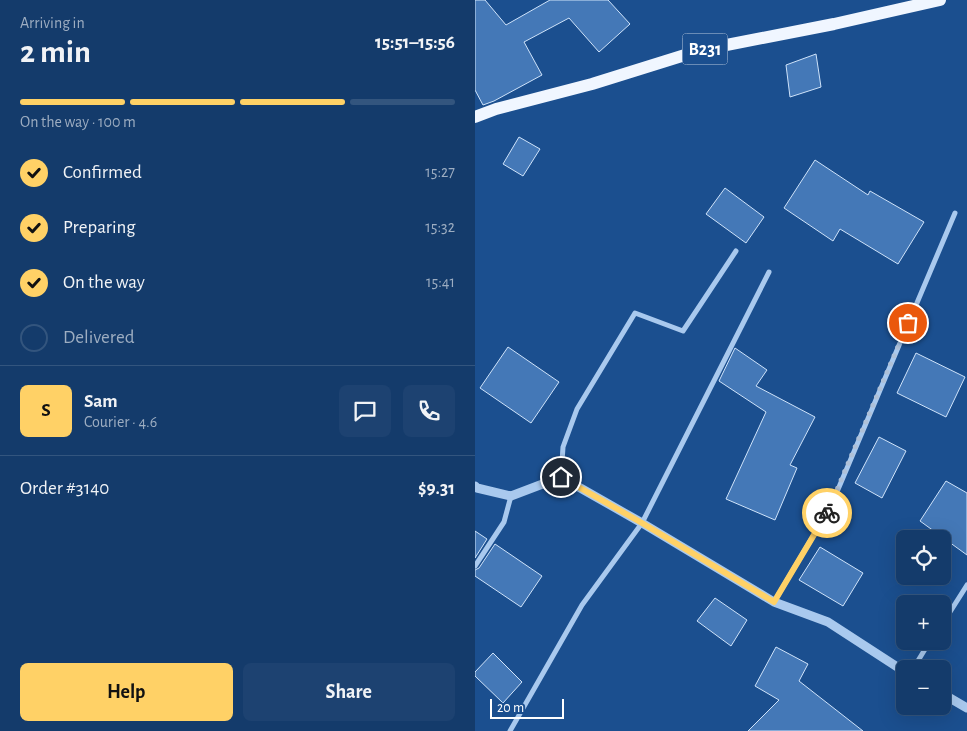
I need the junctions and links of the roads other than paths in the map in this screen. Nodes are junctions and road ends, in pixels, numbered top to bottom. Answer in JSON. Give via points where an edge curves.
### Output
{"nodes":[{"id":1,"x":940,"y":0,"type":"edge"},
{"id":2,"x":475,"y":117,"type":"edge"},
{"id":3,"x":955,"y":213,"type":"dead end"},
{"id":4,"x":737,"y":251,"type":"dead end"},
{"id":5,"x":769,"y":272,"type":"dead end"},
{"id":6,"x":561,"y":477,"type":"junction"},
{"id":7,"x":475,"y":486,"type":"edge"},
{"id":8,"x":511,"y":496,"type":"junction"},
{"id":9,"x":642,"y":523,"type":"junction"},
{"id":10,"x":475,"y":566,"type":"edge"},
{"id":11,"x":967,"y":585,"type":"edge"},
{"id":12,"x":774,"y":602,"type":"junction"},
{"id":13,"x":951,"y":610,"type":"edge"},
{"id":14,"x":896,"y":666,"type":"edge"},
{"id":15,"x":951,"y":699,"type":"edge"},
{"id":16,"x":967,"y":708,"type":"edge"},
{"id":17,"x":510,"y":731,"type":"edge"}],
"edges":[{"from":1,"to":2,"type":"main road","number":"B231","via":[[701,50]]},
{"from":3,"to":12,"type":"street","via":[[831,506]]},
{"from":4,"to":6,"type":"street","via":[[683,331],[635,313],[577,409],[563,447]]},
{"from":5,"to":9,"type":"street"},
{"from":6,"to":8,"type":"street"},
{"from":6,"to":9,"type":"street"},
{"from":7,"to":8,"type":"street"},
{"from":8,"to":10,"type":"street","via":[[504,522]]},
{"from":9,"to":12,"type":"street"},
{"from":9,"to":17,"type":"street","via":[[581,605]]},
{"from":11,"to":13,"type":"street"},
{"from":12,"to":14,"type":"street","via":[[827,622]]},
{"from":15,"to":16,"type":"street"}]}
